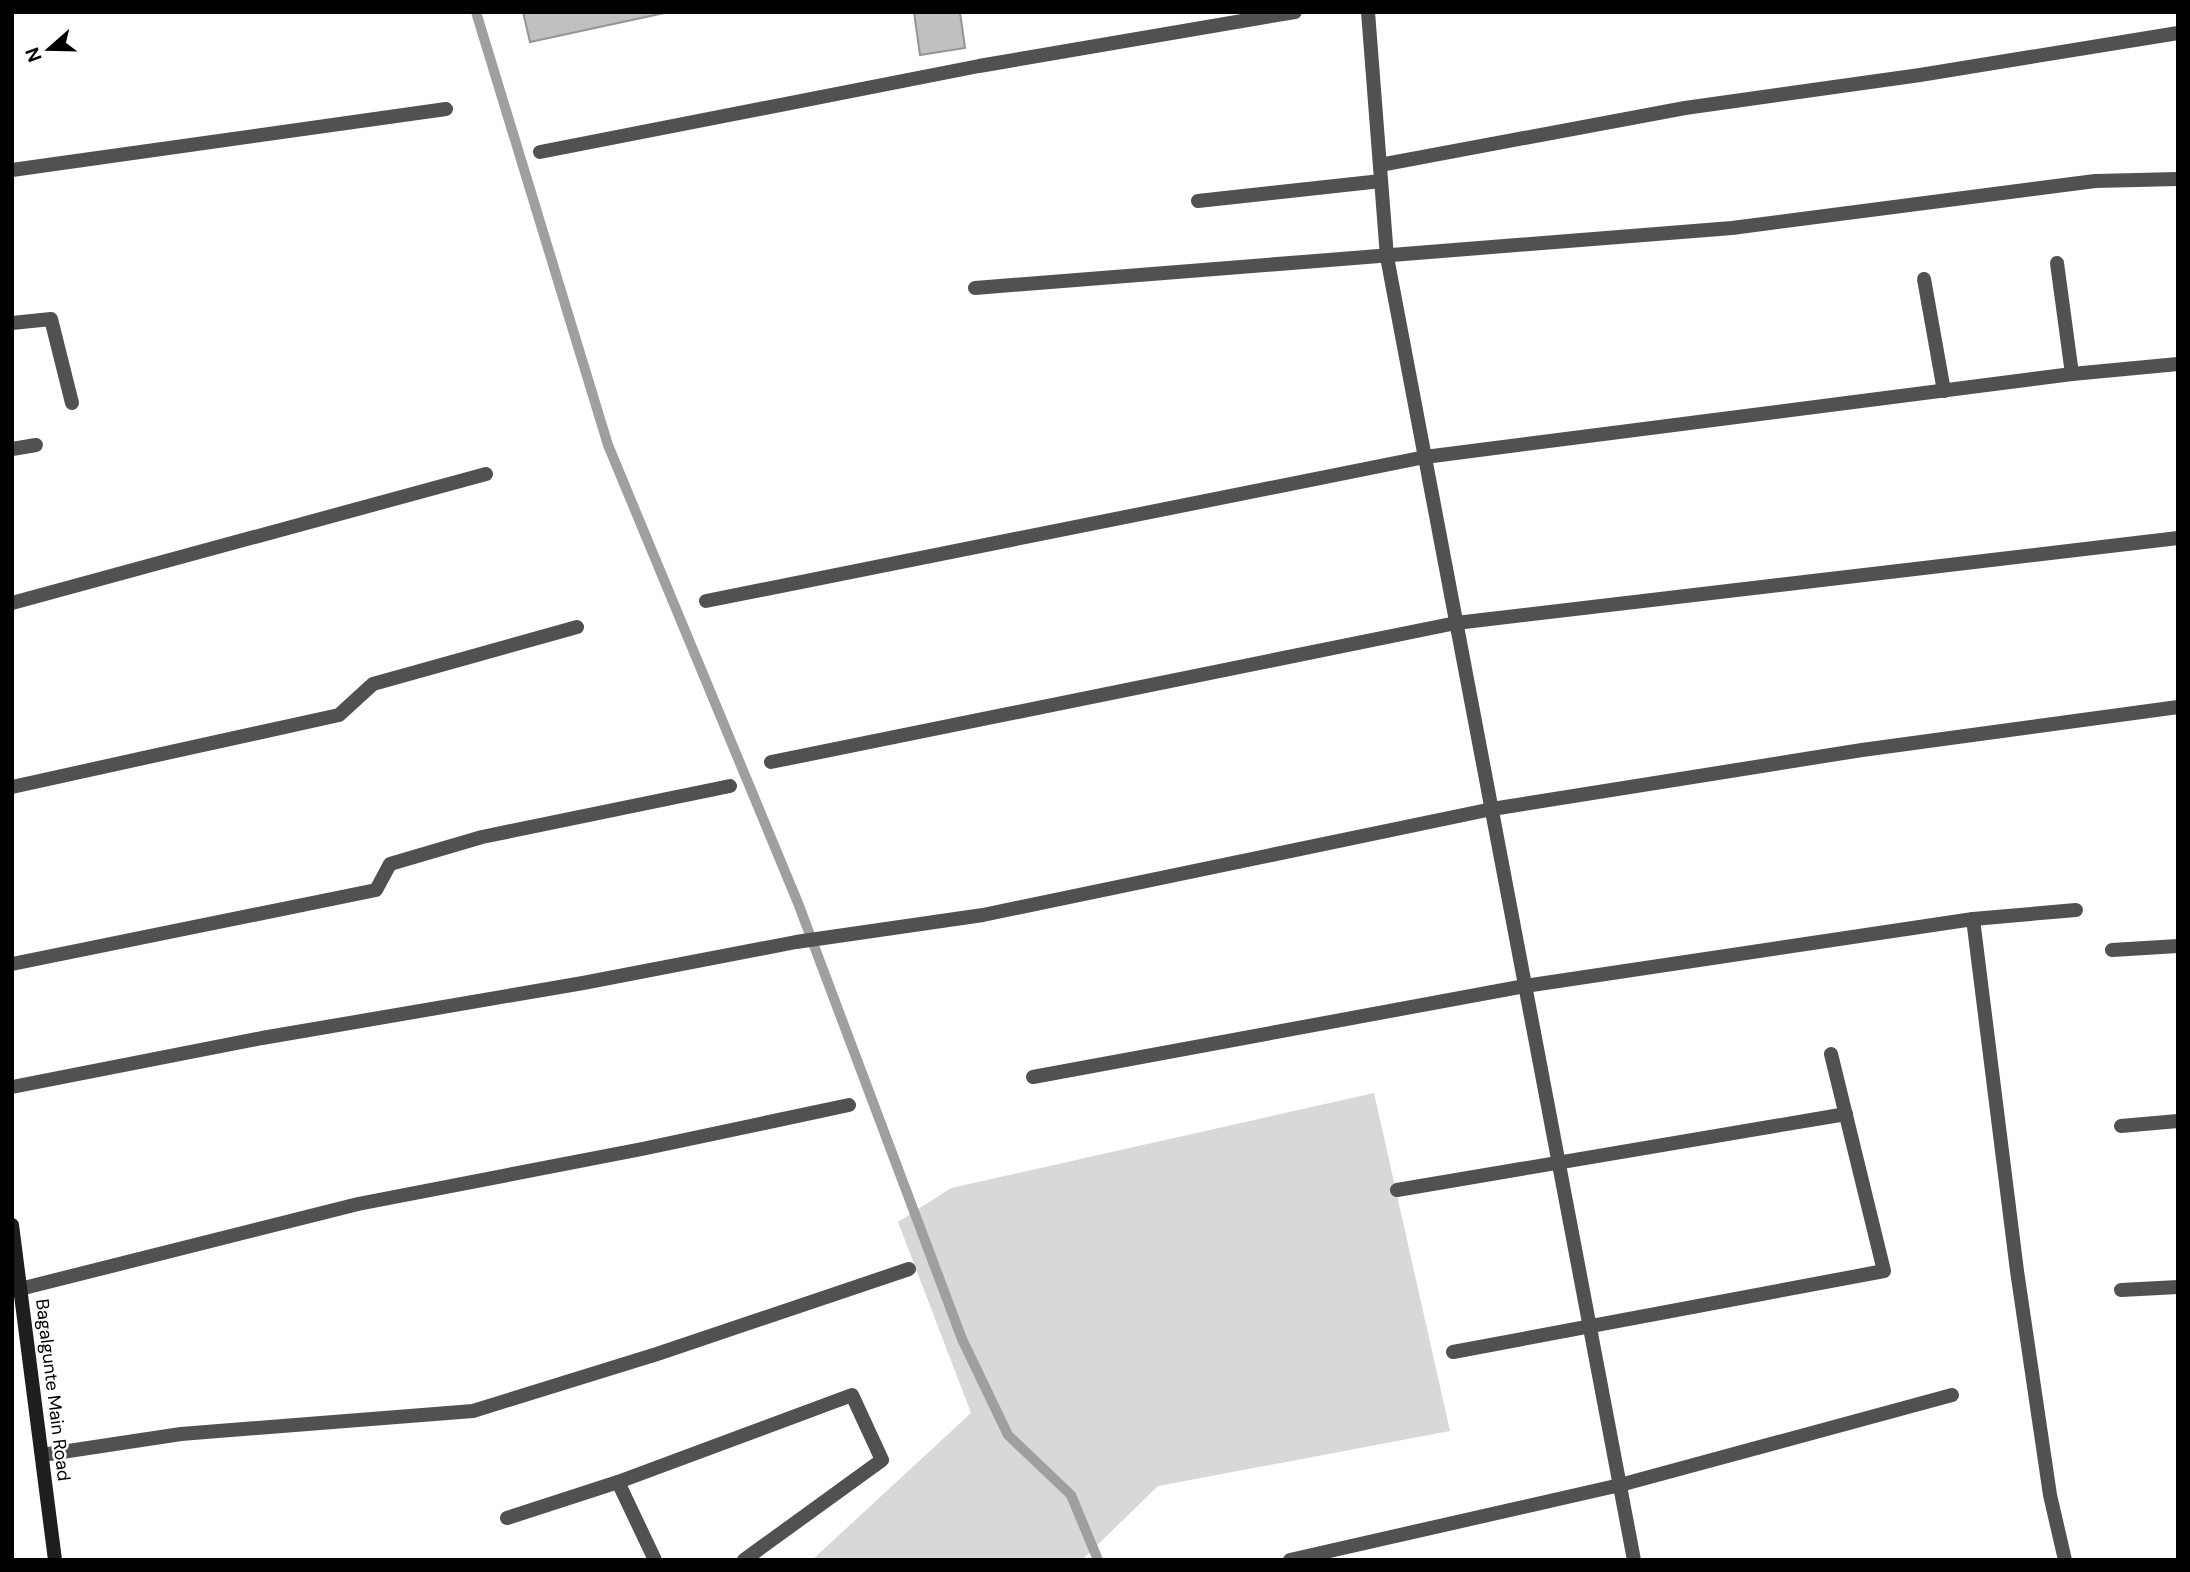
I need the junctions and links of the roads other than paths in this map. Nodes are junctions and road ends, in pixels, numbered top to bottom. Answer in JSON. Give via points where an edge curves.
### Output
{"nodes":[{"id":1,"x":1295,"y":12,"type":"edge"},
{"id":2,"x":1368,"y":12,"type":"edge"},
{"id":3,"x":2178,"y":33,"type":"edge"},
{"id":4,"x":446,"y":109,"type":"dead end"},
{"id":5,"x":540,"y":152,"type":"dead end"},
{"id":6,"x":1380,"y":165,"type":"junction"},
{"id":7,"x":12,"y":170,"type":"edge"},
{"id":8,"x":2178,"y":179,"type":"edge"},
{"id":9,"x":1381,"y":181,"type":"junction"},
{"id":10,"x":1198,"y":201,"type":"dead end"},
{"id":11,"x":1387,"y":257,"type":"junction"},
{"id":12,"x":2057,"y":263,"type":"dead end"},
{"id":13,"x":1924,"y":279,"type":"dead end"},
{"id":14,"x":975,"y":288,"type":"dead end"},
{"id":15,"x":12,"y":323,"type":"edge"},
{"id":16,"x":2178,"y":364,"type":"edge"},
{"id":17,"x":2072,"y":374,"type":"junction"},
{"id":18,"x":1944,"y":391,"type":"junction"},
{"id":19,"x":72,"y":403,"type":"dead end"},
{"id":20,"x":36,"y":445,"type":"dead end"},
{"id":21,"x":12,"y":449,"type":"edge"},
{"id":22,"x":1425,"y":457,"type":"junction"},
{"id":23,"x":486,"y":474,"type":"dead end"},
{"id":24,"x":2178,"y":538,"type":"edge"},
{"id":25,"x":706,"y":601,"type":"dead end"},
{"id":26,"x":12,"y":603,"type":"edge"},
{"id":27,"x":1456,"y":623,"type":"junction"},
{"id":28,"x":577,"y":627,"type":"dead end"},
{"id":29,"x":2178,"y":707,"type":"edge"},
{"id":30,"x":771,"y":762,"type":"dead end"},
{"id":31,"x":730,"y":786,"type":"dead end"},
{"id":32,"x":12,"y":787,"type":"edge"},
{"id":33,"x":1492,"y":809,"type":"junction"},
{"id":34,"x":2076,"y":911,"type":"dead end"},
{"id":35,"x":1973,"y":919,"type":"junction"},
{"id":36,"x":2178,"y":946,"type":"edge"},
{"id":37,"x":2112,"y":950,"type":"dead end"},
{"id":38,"x":12,"y":964,"type":"edge"},
{"id":39,"x":1525,"y":986,"type":"junction"},
{"id":40,"x":1831,"y":1054,"type":"dead end"},
{"id":41,"x":1033,"y":1077,"type":"dead end"},
{"id":42,"x":12,"y":1087,"type":"edge"},
{"id":43,"x":849,"y":1105,"type":"dead end"},
{"id":44,"x":1846,"y":1114,"type":"junction"},
{"id":45,"x":2178,"y":1121,"type":"edge"},
{"id":46,"x":2121,"y":1126,"type":"dead end"},
{"id":47,"x":1559,"y":1162,"type":"junction"},
{"id":48,"x":1397,"y":1191,"type":"dead end"},
{"id":49,"x":12,"y":1225,"type":"edge"},
{"id":50,"x":909,"y":1269,"type":"dead end"},
{"id":51,"x":2178,"y":1287,"type":"edge"},
{"id":52,"x":2121,"y":1290,"type":"dead end"},
{"id":53,"x":16,"y":1291,"type":"edge"},
{"id":54,"x":1589,"y":1325,"type":"junction"},
{"id":55,"x":1453,"y":1352,"type":"dead end"},
{"id":56,"x":1952,"y":1395,"type":"dead end"},
{"id":57,"x":42,"y":1455,"type":"junction"},
{"id":58,"x":618,"y":1482,"type":"junction"},
{"id":59,"x":1620,"y":1485,"type":"junction"},
{"id":60,"x":507,"y":1518,"type":"dead end"},
{"id":61,"x":55,"y":1560,"type":"edge"},
{"id":62,"x":655,"y":1560,"type":"edge"},
{"id":63,"x":744,"y":1560,"type":"edge"},
{"id":64,"x":1290,"y":1560,"type":"edge"},
{"id":65,"x":1634,"y":1560,"type":"edge"},
{"id":66,"x":2065,"y":1560,"type":"edge"}],
"edges":[{"from":1,"to":5,"type":"street","via":[[979,66]]},
{"from":2,"to":6,"type":"street"},
{"from":3,"to":6,"type":"street","via":[[1685,108]]},
{"from":4,"to":7,"type":"street"},
{"from":6,"to":9,"type":"street"},
{"from":8,"to":11,"type":"street","via":[[2095,181],[1732,228]]},
{"from":9,"to":10,"type":"street"},
{"from":9,"to":11,"type":"street"},
{"from":11,"to":14,"type":"street"},
{"from":11,"to":22,"type":"street"},
{"from":12,"to":17,"type":"street"},
{"from":13,"to":18,"type":"street"},
{"from":15,"to":19,"type":"street","via":[[51,319]]},
{"from":16,"to":17,"type":"street"},
{"from":17,"to":18,"type":"street"},
{"from":18,"to":22,"type":"street"},
{"from":20,"to":21,"type":"street"},
{"from":22,"to":25,"type":"street"},
{"from":22,"to":27,"type":"street"},
{"from":23,"to":26,"type":"street"},
{"from":24,"to":27,"type":"street"},
{"from":27,"to":30,"type":"street"},
{"from":27,"to":33,"type":"street"},
{"from":28,"to":32,"type":"street","via":[[373,684],[339,715]]},
{"from":29,"to":33,"type":"street","via":[[1862,750]]},
{"from":31,"to":38,"type":"street","via":[[469,841],[390,864],[376,890]]},
{"from":33,"to":39,"type":"street"},
{"from":33,"to":42,"type":"street","via":[[983,915],[796,942]]},
{"from":34,"to":35,"type":"street"},
{"from":35,"to":39,"type":"street"},
{"from":35,"to":66,"type":"street","via":[[2017,1271],[2050,1494]]},
{"from":36,"to":37,"type":"street"},
{"from":39,"to":41,"type":"street"},
{"from":39,"to":47,"type":"street"},
{"from":40,"to":44,"type":"street"},
{"from":43,"to":53,"type":"street","via":[[358,1204]]},
{"from":44,"to":47,"type":"street"},
{"from":44,"to":54,"type":"street","via":[[1884,1271]]},
{"from":45,"to":46,"type":"street"},
{"from":47,"to":48,"type":"street"},
{"from":47,"to":54,"type":"street"},
{"from":49,"to":53,"type":"street","name":"Bagalgunte Main Road"},
{"from":50,"to":57,"type":"street","via":[[474,1411],[181,1434]]},
{"from":51,"to":52,"type":"street"},
{"from":53,"to":57,"type":"street","name":"Bagalgunte Main Road"},
{"from":54,"to":55,"type":"street"},
{"from":54,"to":59,"type":"street"},
{"from":56,"to":59,"type":"street"},
{"from":57,"to":61,"type":"street","name":"Bagalgunte Main Road"},
{"from":58,"to":60,"type":"street"},
{"from":58,"to":62,"type":"street"},
{"from":58,"to":63,"type":"street","via":[[852,1395],[882,1460]]},
{"from":59,"to":64,"type":"street"},
{"from":59,"to":65,"type":"street"}]}
